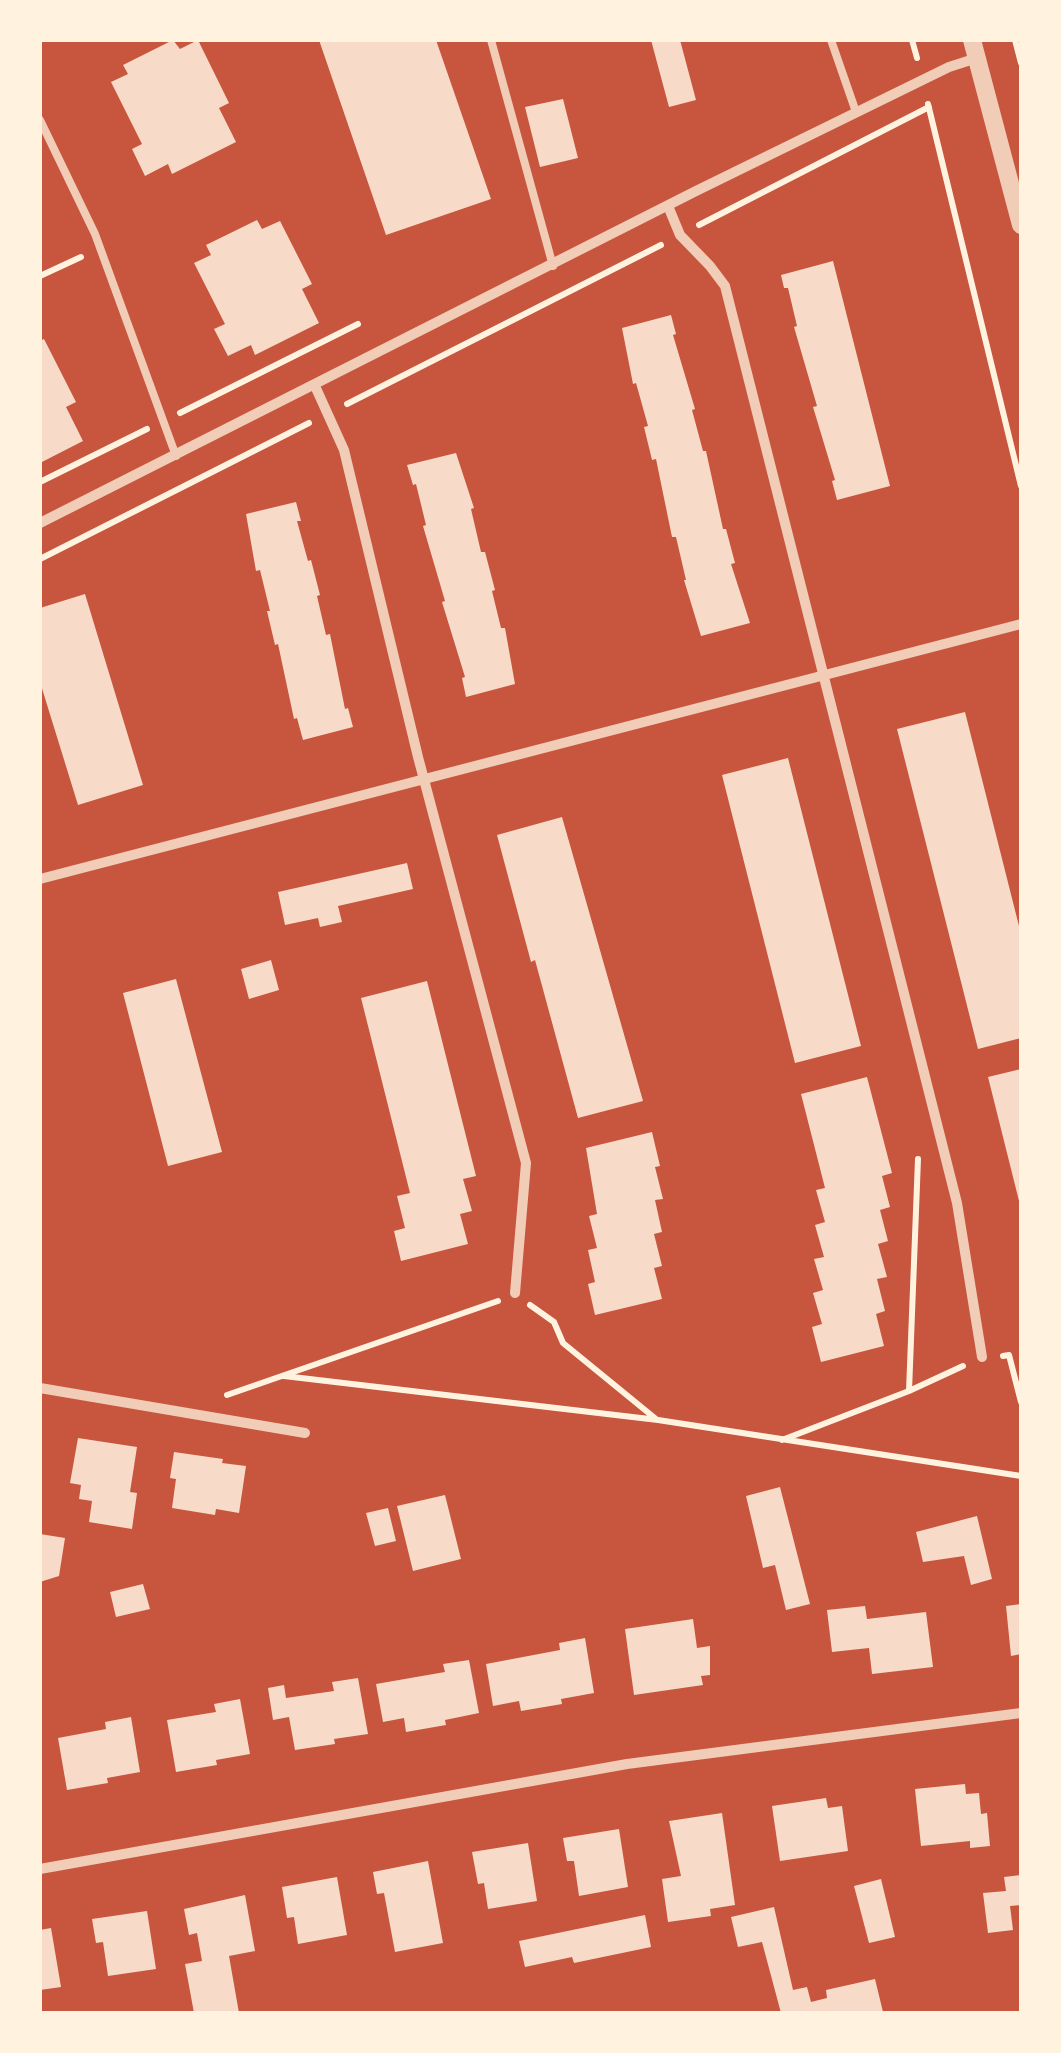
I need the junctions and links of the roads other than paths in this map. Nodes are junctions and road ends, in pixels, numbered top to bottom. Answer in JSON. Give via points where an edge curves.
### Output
{"nodes":[{"id":1,"x":491,"y":40,"type":"edge"},
{"id":2,"x":831,"y":40,"type":"edge"},
{"id":3,"x":975,"y":49,"type":"edge"},
{"id":4,"x":856,"y":112,"type":"junction"},
{"id":5,"x":40,"y":120,"type":"edge"},
{"id":6,"x":1017,"y":191,"type":"edge"},
{"id":7,"x":668,"y":206,"type":"junction"},
{"id":8,"x":1021,"y":225,"type":"edge"},
{"id":9,"x":553,"y":266,"type":"junction"},
{"id":10,"x":315,"y":386,"type":"junction"},
{"id":11,"x":176,"y":456,"type":"junction"},
{"id":12,"x":40,"y":523,"type":"edge"},
{"id":13,"x":1021,"y":624,"type":"edge"},
{"id":14,"x":824,"y":676,"type":"junction"},
{"id":15,"x":423,"y":777,"type":"junction"},
{"id":16,"x":40,"y":879,"type":"edge"},
{"id":17,"x":515,"y":1293,"type":"road end"},
{"id":18,"x":982,"y":1358,"type":"dead end"},
{"id":19,"x":40,"y":1388,"type":"edge"},
{"id":20,"x":305,"y":1433,"type":"dead end"},
{"id":21,"x":1021,"y":1713,"type":"edge"},
{"id":22,"x":40,"y":1869,"type":"edge"}],
"edges":[{"from":1,"to":9,"type":"lane"},
{"from":2,"to":4,"type":"lane"},
{"from":3,"to":4,"type":"street"},
{"from":3,"to":6,"type":"street"},
{"from":4,"to":7,"type":"street"},
{"from":5,"to":11,"type":"lane","via":[[100,248]]},
{"from":6,"to":8,"type":"street"},
{"from":7,"to":9,"type":"street"},
{"from":7,"to":14,"type":"street","via":[[680,235],[725,286]]},
{"from":9,"to":10,"type":"street"},
{"from":10,"to":11,"type":"street"},
{"from":10,"to":15,"type":"street","via":[[344,450]]},
{"from":11,"to":12,"type":"street"},
{"from":13,"to":14,"type":"street"},
{"from":14,"to":15,"type":"street"},
{"from":14,"to":18,"type":"street","via":[[957,1203]]},
{"from":15,"to":16,"type":"street"},
{"from":15,"to":17,"type":"street","via":[[526,1163]]},
{"from":19,"to":20,"type":"street"},
{"from":21,"to":22,"type":"street","via":[[626,1764]]}]}
